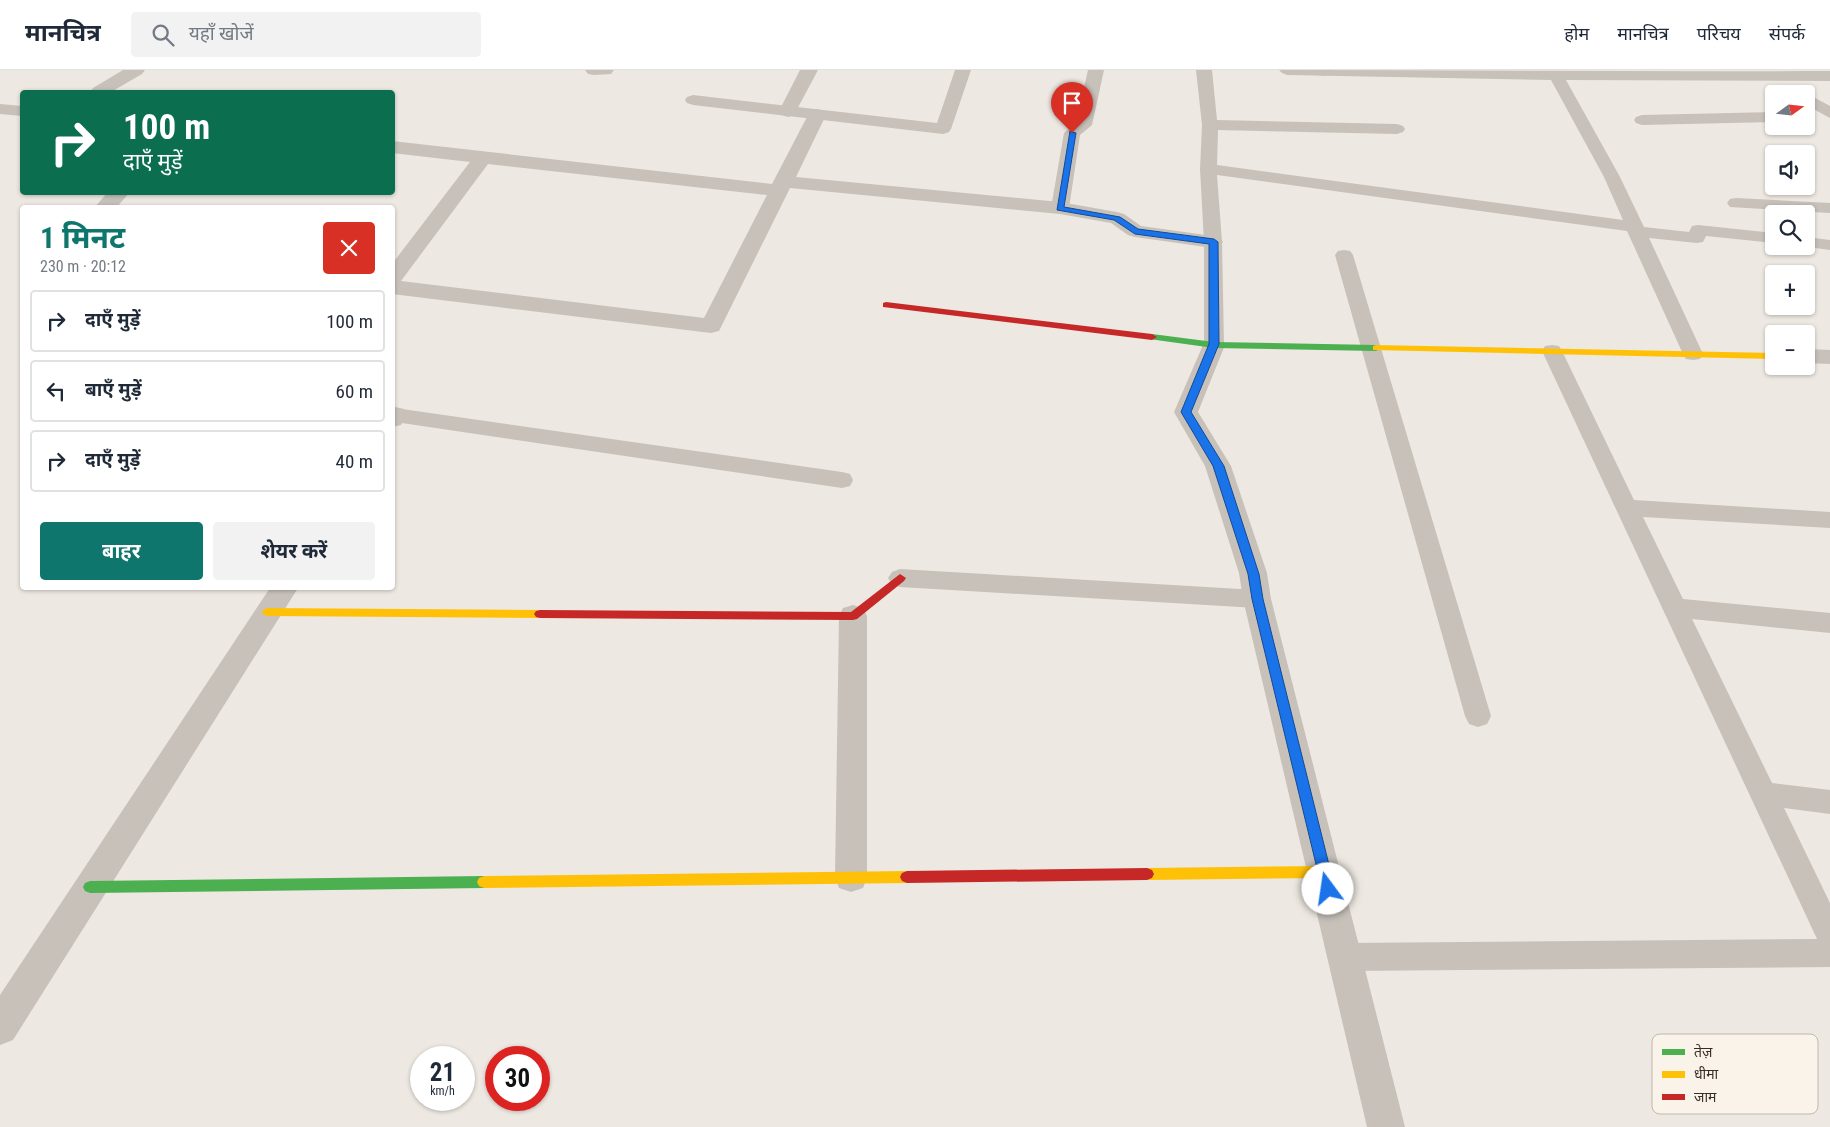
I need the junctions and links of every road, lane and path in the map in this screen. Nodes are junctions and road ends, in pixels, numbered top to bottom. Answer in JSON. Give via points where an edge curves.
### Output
{"nodes":[{"id":1,"x":136,"y":70,"type":"edge"},
{"id":2,"x":594,"y":70,"type":"edge"},
{"id":3,"x":605,"y":70,"type":"edge"},
{"id":4,"x":809,"y":70,"type":"edge"},
{"id":5,"x":963,"y":70,"type":"edge"},
{"id":6,"x":1096,"y":70,"type":"edge"},
{"id":7,"x":1204,"y":70,"type":"edge"},
{"id":8,"x":1287,"y":70,"type":"edge"},
{"id":9,"x":1324,"y":71,"type":"edge"},
{"id":10,"x":1766,"y":73,"type":"edge"},
{"id":11,"x":1556,"y":76,"type":"junction"},
{"id":12,"x":1830,"y":76,"type":"edge"},
{"id":13,"x":1785,"y":85,"type":"edge"},
{"id":14,"x":102,"y":90,"type":"edge"},
{"id":15,"x":693,"y":100,"type":"dead end"},
{"id":16,"x":1815,"y":104,"type":"edge"},
{"id":17,"x":0,"y":109,"type":"edge"},
{"id":18,"x":20,"y":111,"type":"edge"},
{"id":19,"x":788,"y":111,"type":"junction"},
{"id":20,"x":817,"y":114,"type":"junction"},
{"id":21,"x":1830,"y":114,"type":"edge"},
{"id":22,"x":1815,"y":115,"type":"edge"},
{"id":23,"x":1765,"y":117,"type":"edge"},
{"id":24,"x":1642,"y":120,"type":"dead end"},
{"id":25,"x":1210,"y":125,"type":"junction"},
{"id":26,"x":1397,"y":129,"type":"dead end"},
{"id":27,"x":395,"y":147,"type":"edge"},
{"id":28,"x":483,"y":157,"type":"junction"},
{"id":29,"x":1208,"y":169,"type":"junction"},
{"id":30,"x":782,"y":186,"type":"junction"},
{"id":31,"x":117,"y":195,"type":"edge"},
{"id":32,"x":1736,"y":203,"type":"dead end"},
{"id":33,"x":107,"y":205,"type":"edge"},
{"id":34,"x":1060,"y":208,"type":"junction"},
{"id":35,"x":1830,"y":208,"type":"edge"},
{"id":36,"x":1635,"y":228,"type":"junction"},
{"id":37,"x":1765,"y":237,"type":"edge"},
{"id":38,"x":1214,"y":242,"type":"junction"},
{"id":39,"x":1815,"y":243,"type":"edge"},
{"id":40,"x":1830,"y":245,"type":"edge"},
{"id":41,"x":1344,"y":254,"type":"dead end"},
{"id":42,"x":395,"y":276,"type":"edge"},
{"id":43,"x":395,"y":287,"type":"edge"},
{"id":44,"x":886,"y":305,"type":"dead end"},
{"id":45,"x":1214,"y":344,"type":"junction"},
{"id":46,"x":1371,"y":348,"type":"junction"},
{"id":47,"x":1552,"y":351,"type":"junction"},
{"id":48,"x":1693,"y":354,"type":"junction"},
{"id":49,"x":1765,"y":356,"type":"edge"},
{"id":50,"x":1815,"y":356,"type":"edge"},
{"id":51,"x":1830,"y":357,"type":"edge"},
{"id":52,"x":395,"y":417,"type":"edge"},
{"id":53,"x":842,"y":480,"type":"dead end"},
{"id":54,"x":1626,"y":508,"type":"junction"},
{"id":55,"x":1830,"y":520,"type":"edge"},
{"id":56,"x":900,"y":578,"type":"joint"},
{"id":57,"x":1257,"y":599,"type":"junction"},
{"id":58,"x":276,"y":600,"type":"edge"},
{"id":59,"x":1674,"y":608,"type":"junction"},
{"id":60,"x":853,"y":616,"type":"junction"},
{"id":61,"x":1830,"y":623,"type":"edge"},
{"id":62,"x":1478,"y":716,"type":"dead end"},
{"id":63,"x":1763,"y":794,"type":"junction"},
{"id":64,"x":1830,"y":802,"type":"edge"},
{"id":65,"x":1324,"y":872,"type":"junction"},
{"id":66,"x":852,"y":878,"type":"junction"},
{"id":67,"x":90,"y":887,"type":"junction"},
{"id":68,"x":1830,"y":934,"type":"edge"},
{"id":69,"x":1830,"y":953,"type":"edge"},
{"id":70,"x":1345,"y":957,"type":"junction"},
{"id":71,"x":0,"y":1027,"type":"edge"},
{"id":72,"x":1386,"y":1127,"type":"edge"}],
"edges":[{"from":1,"to":14,"type":"street"},
{"from":2,"to":3,"type":"street"},
{"from":4,"to":19,"type":"street"},
{"from":5,"to":20,"type":"lane","via":[[942,130]]},
{"from":6,"to":34,"type":"lane","via":[[1084,124],[1072,133]]},
{"from":7,"to":25,"type":"lane"},
{"from":8,"to":9,"type":"lane"},
{"from":9,"to":11,"type":"lane"},
{"from":10,"to":11,"type":"lane"},
{"from":10,"to":12,"type":"lane"},
{"from":10,"to":13,"type":"lane"},
{"from":11,"to":36,"type":"lane","via":[[1612,177]]},
{"from":15,"to":19,"type":"lane"},
{"from":16,"to":21,"type":"lane"},
{"from":17,"to":18,"type":"street"},
{"from":19,"to":20,"type":"lane"},
{"from":20,"to":30,"type":"street"},
{"from":21,"to":22,"type":"lane"},
{"from":23,"to":24,"type":"lane"},
{"from":25,"to":26,"type":"lane"},
{"from":25,"to":29,"type":"lane"},
{"from":27,"to":28,"type":"street"},
{"from":28,"to":30,"type":"street"},
{"from":28,"to":42,"type":"street"},
{"from":29,"to":36,"type":"lane"},
{"from":29,"to":38,"type":"lane"},
{"from":30,"to":34,"type":"street"},
{"from":30,"to":43,"type":"street","via":[[711,326]]},
{"from":31,"to":33,"type":"street"},
{"from":32,"to":35,"type":"lane"},
{"from":34,"to":38,"type":"street","via":[[1117,218],[1135,231]]},
{"from":36,"to":37,"type":"lane","via":[[1697,238],[1698,230]]},
{"from":36,"to":48,"type":"lane"},
{"from":38,"to":45,"type":"lane"},
{"from":39,"to":40,"type":"lane"},
{"from":41,"to":46,"type":"lane"},
{"from":44,"to":45,"type":"street"},
{"from":45,"to":46,"type":"street"},
{"from":45,"to":57,"type":"street","via":[[1186,412],[1218,466],[1253,574]]},
{"from":46,"to":47,"type":"street"},
{"from":46,"to":62,"type":"lane"},
{"from":47,"to":48,"type":"street"},
{"from":47,"to":54,"type":"lane"},
{"from":48,"to":49,"type":"street"},
{"from":50,"to":51,"type":"street"},
{"from":52,"to":53,"type":"lane"},
{"from":54,"to":55,"type":"lane"},
{"from":54,"to":59,"type":"lane"},
{"from":56,"to":57,"type":"lane"},
{"from":56,"to":60,"type":"street"},
{"from":57,"to":65,"type":"street"},
{"from":58,"to":60,"type":"street"},
{"from":58,"to":67,"type":"street"},
{"from":59,"to":61,"type":"lane"},
{"from":59,"to":63,"type":"lane"},
{"from":60,"to":66,"type":"street"},
{"from":63,"to":64,"type":"lane"},
{"from":63,"to":68,"type":"lane"},
{"from":65,"to":66,"type":"street"},
{"from":65,"to":70,"type":"street"},
{"from":66,"to":67,"type":"street"},
{"from":67,"to":71,"type":"street"},
{"from":69,"to":70,"type":"lane"},
{"from":70,"to":72,"type":"street"}]}
